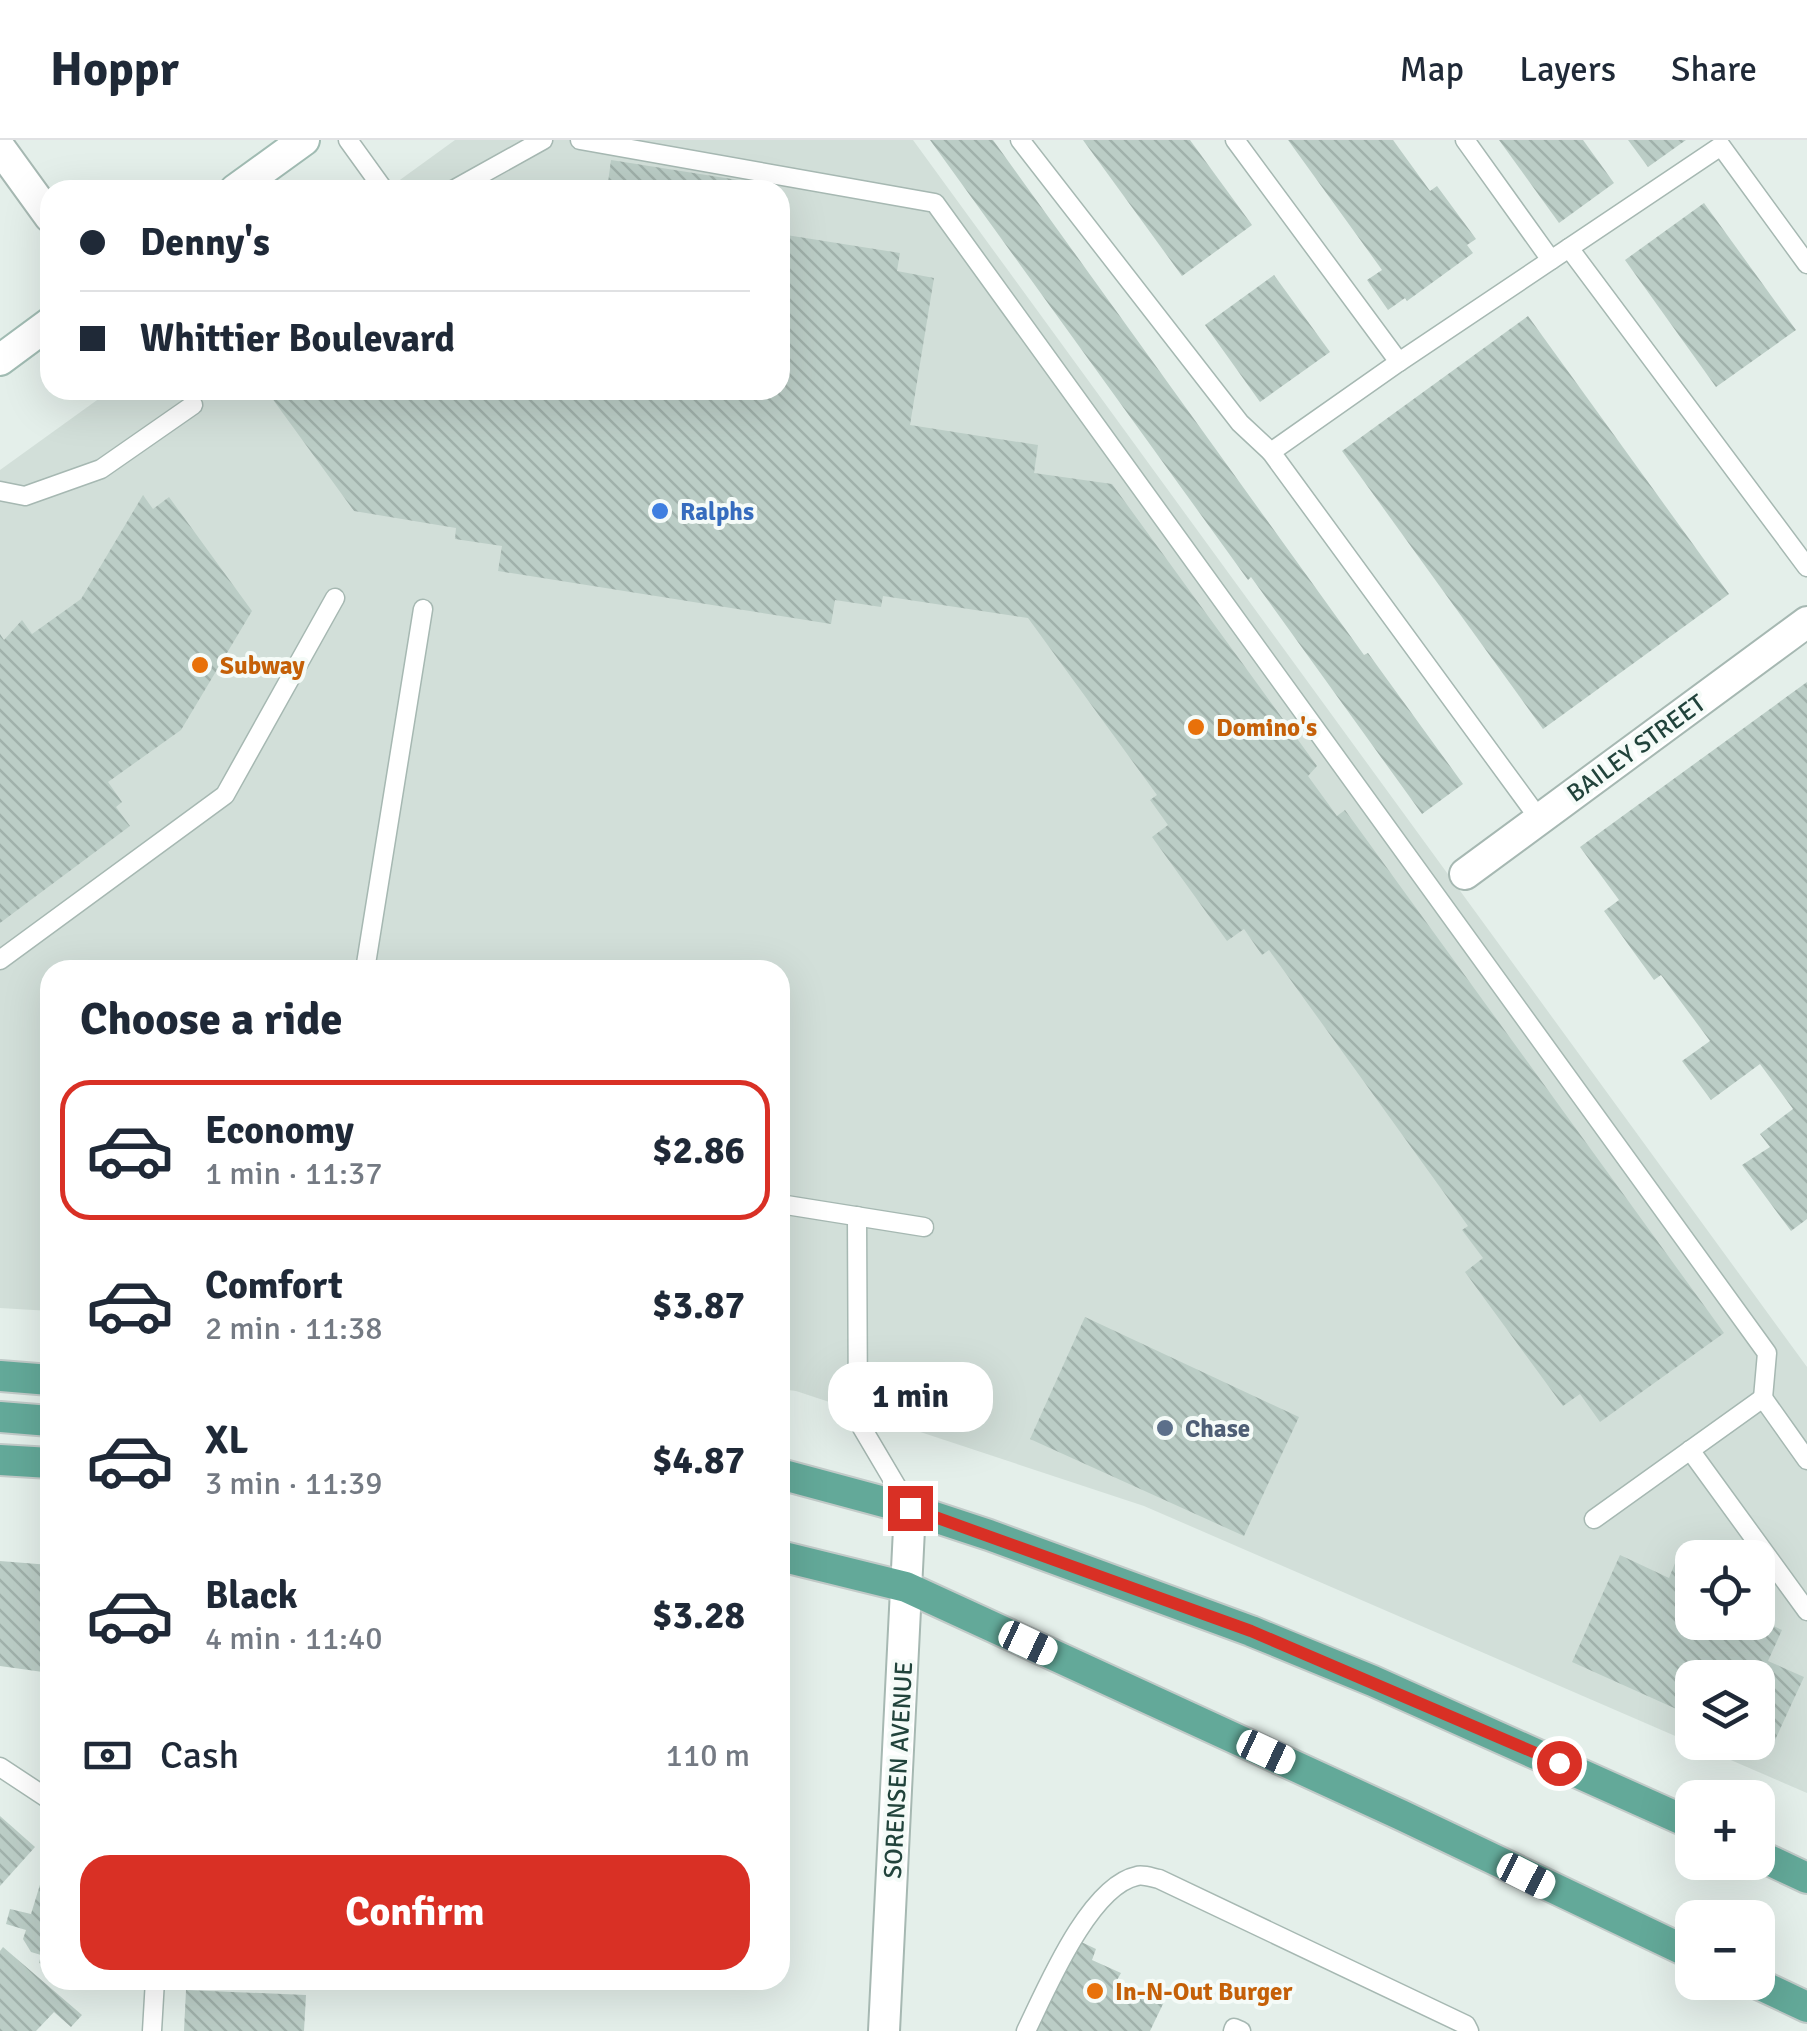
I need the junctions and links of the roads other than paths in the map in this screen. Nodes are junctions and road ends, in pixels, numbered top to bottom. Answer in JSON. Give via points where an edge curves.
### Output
{"nodes":[{"id":1,"x":304,"y":140,"type":"edge"},
{"id":2,"x":348,"y":140,"type":"edge"},
{"id":3,"x":542,"y":140,"type":"edge"},
{"id":4,"x":580,"y":140,"type":"edge"},
{"id":5,"x":1020,"y":140,"type":"edge"},
{"id":6,"x":1235,"y":140,"type":"edge"},
{"id":7,"x":1465,"y":140,"type":"edge"},
{"id":8,"x":1721,"y":143,"type":"edge"},
{"id":9,"x":0,"y":148,"type":"edge"},
{"id":10,"x":248,"y":180,"type":"edge"},
{"id":11,"x":377,"y":180,"type":"edge"},
{"id":12,"x":471,"y":180,"type":"edge"},
{"id":13,"x":40,"y":202,"type":"edge"},
{"id":14,"x":1569,"y":248,"type":"junction"},
{"id":15,"x":1551,"y":260,"type":"junction"},
{"id":16,"x":1807,"y":264,"type":"edge"},
{"id":17,"x":40,"y":330,"type":"edge"},
{"id":18,"x":0,"y":360,"type":"edge"},
{"id":19,"x":1399,"y":362,"type":"junction"},
{"id":20,"x":193,"y":405,"type":"dead end"},
{"id":21,"x":1271,"y":452,"type":"junction"},
{"id":22,"x":0,"y":491,"type":"edge"},
{"id":23,"x":1807,"y":567,"type":"edge"},
{"id":24,"x":335,"y":598,"type":"dead end"},
{"id":25,"x":423,"y":609,"type":"dead end"},
{"id":26,"x":1807,"y":622,"type":"edge"},
{"id":27,"x":1540,"y":820,"type":"junction"},
{"id":28,"x":1466,"y":874,"type":"dead end"},
{"id":29,"x":0,"y":960,"type":"edge"},
{"id":30,"x":368,"y":960,"type":"edge"},
{"id":31,"x":790,"y":1206,"type":"edge"},
{"id":32,"x":857,"y":1216,"type":"junction"},
{"id":33,"x":924,"y":1227,"type":"dead end"},
{"id":34,"x":0,"y":1376,"type":"edge"},
{"id":35,"x":40,"y":1379,"type":"edge"},
{"id":36,"x":1763,"y":1398,"type":"junction"},
{"id":37,"x":0,"y":1417,"type":"edge"},
{"id":38,"x":40,"y":1420,"type":"edge"},
{"id":39,"x":1690,"y":1450,"type":"junction"},
{"id":40,"x":0,"y":1460,"type":"edge"},
{"id":41,"x":1807,"y":1460,"type":"edge"},
{"id":42,"x":40,"y":1463,"type":"edge"},
{"id":43,"x":790,"y":1477,"type":"edge"},
{"id":44,"x":910,"y":1508,"type":"junction"},
{"id":45,"x":1594,"y":1518,"type":"dead end"},
{"id":46,"x":790,"y":1558,"type":"edge"},
{"id":47,"x":906,"y":1587,"type":"junction"},
{"id":48,"x":1807,"y":1611,"type":"edge"},
{"id":49,"x":0,"y":1766,"type":"edge"},
{"id":50,"x":40,"y":1793,"type":"edge"},
{"id":51,"x":1675,"y":1816,"type":"edge"},
{"id":52,"x":1775,"y":1863,"type":"edge"},
{"id":53,"x":1807,"y":1878,"type":"edge"},
{"id":54,"x":1675,"y":1946,"type":"edge"},
{"id":55,"x":154,"y":1990,"type":"edge"},
{"id":56,"x":1775,"y":1992,"type":"edge"},
{"id":57,"x":1807,"y":2007,"type":"edge"},
{"id":58,"x":152,"y":2031,"type":"edge"},
{"id":59,"x":884,"y":2031,"type":"edge"},
{"id":60,"x":1026,"y":2031,"type":"edge"},
{"id":61,"x":1233,"y":2031,"type":"edge"},
{"id":62,"x":1241,"y":2031,"type":"edge"},
{"id":63,"x":1470,"y":2031,"type":"edge"}],
"edges":[{"from":1,"to":10,"type":"street"},
{"from":2,"to":11,"type":"lane"},
{"from":3,"to":12,"type":"lane"},
{"from":4,"to":36,"type":"lane","via":[[935,204],[1767,1353]]},
{"from":5,"to":21,"type":"lane","via":[[1240,424]]},
{"from":6,"to":19,"type":"lane"},
{"from":7,"to":15,"type":"lane"},
{"from":8,"to":14,"type":"lane"},
{"from":8,"to":16,"type":"lane"},
{"from":9,"to":13,"type":"street"},
{"from":14,"to":15,"type":"lane"},
{"from":14,"to":23,"type":"lane"},
{"from":15,"to":19,"type":"lane"},
{"from":17,"to":18,"type":"street"},
{"from":19,"to":21,"type":"lane"},
{"from":20,"to":22,"type":"lane","via":[[102,469],[26,496]]},
{"from":21,"to":27,"type":"lane"},
{"from":24,"to":29,"type":"lane","via":[[225,795]]},
{"from":25,"to":30,"type":"lane"},
{"from":26,"to":27,"type":"street","name":"BAILEY STREET"},
{"from":27,"to":28,"type":"street","name":"BAILEY STREET"},
{"from":31,"to":32,"type":"lane"},
{"from":32,"to":33,"type":"lane"},
{"from":32,"to":44,"type":"lane","via":[[858,1421]]},
{"from":34,"to":35,"type":"main road"},
{"from":36,"to":39,"type":"lane"},
{"from":36,"to":41,"type":"lane"},
{"from":37,"to":38,"type":"main road"},
{"from":39,"to":45,"type":"lane"},
{"from":39,"to":48,"type":"lane"},
{"from":40,"to":42,"type":"main road"},
{"from":43,"to":44,"type":"main road"},
{"from":44,"to":47,"type":"street","name":"SORENSEN AVENUE"},
{"from":44,"to":51,"type":"main road","via":[[1269,1638]]},
{"from":46,"to":47,"type":"main road"},
{"from":47,"to":54,"type":"main road"},
{"from":47,"to":59,"type":"street","name":"SORENSEN AVENUE"},
{"from":49,"to":50,"type":"lane"},
{"from":52,"to":53,"type":"main road"},
{"from":55,"to":58,"type":"lane"},
{"from":56,"to":57,"type":"main road"},
{"from":60,"to":63,"type":"lane","via":[[1076,1929],[1118,1884],[1138,1874]]},
{"from":61,"to":62,"type":"lane"}]}
